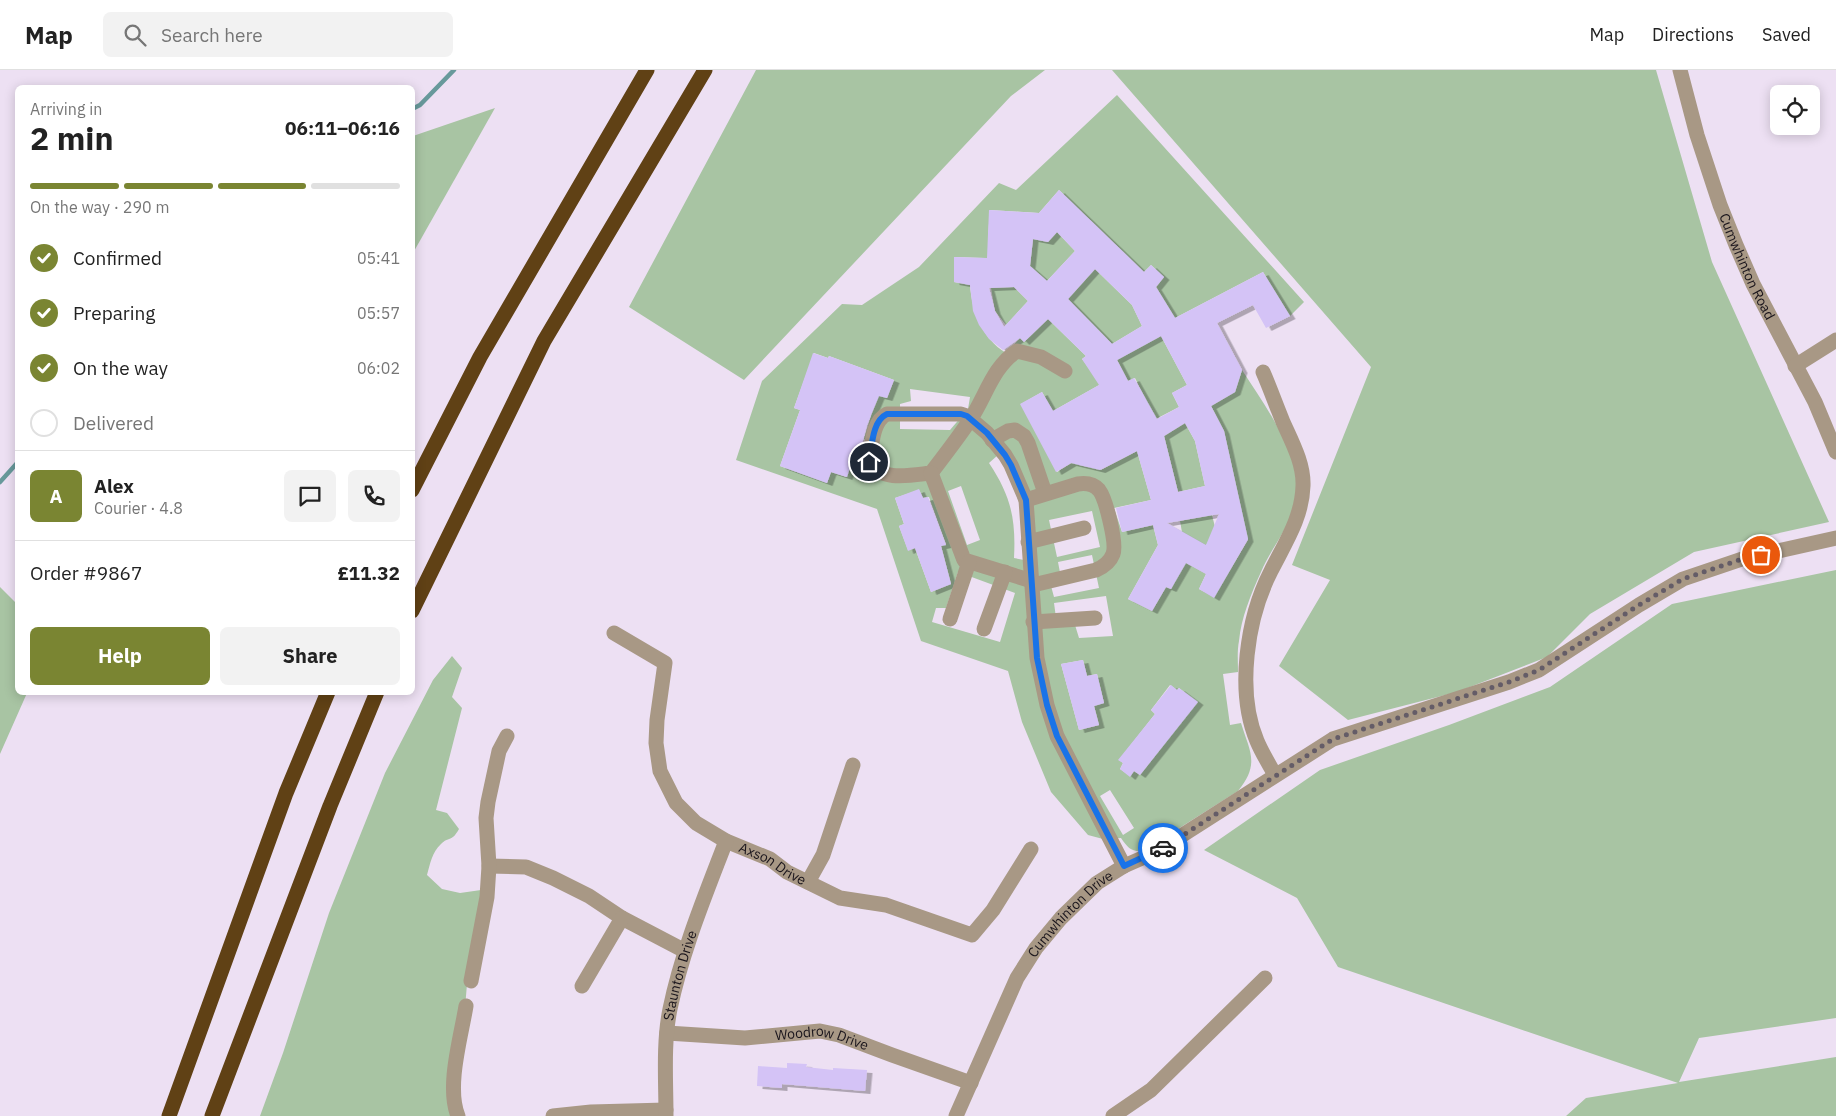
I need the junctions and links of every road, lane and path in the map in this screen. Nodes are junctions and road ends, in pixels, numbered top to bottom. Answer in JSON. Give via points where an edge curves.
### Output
{"nodes":[{"id":1,"x":647,"y":70,"type":"edge"},
{"id":2,"x":705,"y":70,"type":"edge"},
{"id":3,"x":1680,"y":70,"type":"edge"},
{"id":4,"x":1836,"y":340,"type":"edge"},
{"id":5,"x":1795,"y":366,"type":"junction"},
{"id":6,"x":1065,"y":371,"type":"dead end"},
{"id":7,"x":1263,"y":372,"type":"dead end"},
{"id":8,"x":971,"y":419,"type":"junction"},
{"id":9,"x":992,"y":440,"type":"junction"},
{"id":10,"x":1836,"y":452,"type":"edge"},
{"id":11,"x":931,"y":473,"type":"junction"},
{"id":12,"x":415,"y":484,"type":"edge"},
{"id":13,"x":1045,"y":493,"type":"junction"},
{"id":14,"x":1026,"y":500,"type":"junction"},
{"id":15,"x":1084,"y":528,"type":"dead end"},
{"id":16,"x":1836,"y":538,"type":"edge"},
{"id":17,"x":1028,"y":542,"type":"junction"},
{"id":18,"x":970,"y":562,"type":"junction"},
{"id":19,"x":1005,"y":572,"type":"junction"},
{"id":20,"x":1032,"y":583,"type":"junction"},
{"id":21,"x":415,"y":606,"type":"edge"},
{"id":22,"x":1095,"y":618,"type":"dead end"},
{"id":23,"x":950,"y":619,"type":"dead end"},
{"id":24,"x":1033,"y":622,"type":"junction"},
{"id":25,"x":984,"y":629,"type":"dead end"},
{"id":26,"x":614,"y":632,"type":"dead end"},
{"id":27,"x":327,"y":695,"type":"edge"},
{"id":28,"x":376,"y":695,"type":"edge"},
{"id":29,"x":507,"y":736,"type":"dead end"},
{"id":30,"x":853,"y":765,"type":"dead end"},
{"id":31,"x":1275,"y":775,"type":"junction"},
{"id":32,"x":726,"y":841,"type":"junction"},
{"id":33,"x":1031,"y":850,"type":"dead end"},
{"id":34,"x":489,"y":866,"type":"junction"},
{"id":35,"x":1124,"y":866,"type":"junction"},
{"id":36,"x":808,"y":882,"type":"junction"},
{"id":37,"x":622,"y":918,"type":"junction"},
{"id":38,"x":685,"y":951,"type":"junction"},
{"id":39,"x":1265,"y":978,"type":"dead end"},
{"id":40,"x":471,"y":981,"type":"dead end"},
{"id":41,"x":582,"y":986,"type":"dead end"},
{"id":42,"x":466,"y":1006,"type":"dead end"},
{"id":43,"x":667,"y":1033,"type":"junction"},
{"id":44,"x":971,"y":1083,"type":"junction"},
{"id":45,"x":666,"y":1113,"type":"edge"},
{"id":46,"x":169,"y":1116,"type":"edge"},
{"id":47,"x":212,"y":1116,"type":"edge"},
{"id":48,"x":458,"y":1116,"type":"edge"},
{"id":49,"x":553,"y":1116,"type":"edge"},
{"id":50,"x":956,"y":1116,"type":"edge"},
{"id":51,"x":1113,"y":1116,"type":"edge"}],
"edges":[{"from":1,"to":12,"type":"highway","via":[[480,357]]},
{"from":2,"to":21,"type":"highway","via":[[544,341]]},
{"from":3,"to":5,"type":"street","name":"Cumwhinton Road","via":[[1720,205],[1753,284]]},
{"from":4,"to":5,"type":"street"},
{"from":5,"to":10,"type":"street","name":"Cumwhinton Road","via":[[1815,402]]},
{"from":6,"to":8,"type":"street","via":[[1041,357],[1016,351],[998,370]]},
{"from":7,"to":31,"type":"street","via":[[1299,460],[1303,484],[1298,518],[1261,594],[1248,647],[1249,716],[1257,741]]},
{"from":8,"to":9,"type":"street"},
{"from":8,"to":11,"type":"street"},
{"from":8,"to":11,"type":"street","via":[[952,414],[887,414],[879,420],[871,465],[884,474],[896,476]]},
{"from":9,"to":13,"type":"street","via":[[1015,430],[1024,436]]},
{"from":9,"to":14,"type":"street","via":[[1011,465]]},
{"from":11,"to":18,"type":"street","via":[[964,560]]},
{"from":13,"to":14,"type":"street"},
{"from":13,"to":20,"type":"street","via":[[1086,482],[1094,486],[1102,497],[1114,548],[1108,562],[1096,570]]},
{"from":14,"to":17,"type":"street"},
{"from":15,"to":17,"type":"street"},
{"from":16,"to":31,"type":"street","name":"Cumwhinton Drive","via":[[1742,559],[1683,579],[1539,670],[1333,739]]},
{"from":17,"to":20,"type":"street"},
{"from":18,"to":19,"type":"street"},
{"from":18,"to":23,"type":"street"},
{"from":19,"to":20,"type":"street"},
{"from":19,"to":25,"type":"street"},
{"from":20,"to":24,"type":"street"},
{"from":22,"to":24,"type":"street"},
{"from":24,"to":35,"type":"street","via":[[1037,658],[1057,736]]},
{"from":26,"to":32,"type":"street","name":"Axson Drive","via":[[665,663],[656,743],[660,772],[676,803],[696,823]]},
{"from":27,"to":46,"type":"highway","via":[[286,793]]},
{"from":28,"to":47,"type":"highway"},
{"from":29,"to":34,"type":"street","via":[[499,751],[487,810]]},
{"from":30,"to":36,"type":"street","via":[[823,855]]},
{"from":31,"to":35,"type":"street","name":"Cumwhinton Drive","via":[[1156,852]]},
{"from":32,"to":36,"type":"street","name":"Axson Drive","via":[[770,858]]},
{"from":32,"to":38,"type":"street","name":"Staunton Drive"},
{"from":33,"to":36,"type":"street","name":"Axson Drive","via":[[993,910],[972,935],[886,905],[840,898]]},
{"from":34,"to":37,"type":"street","via":[[526,867],[589,896]]},
{"from":34,"to":40,"type":"street","via":[[487,897]]},
{"from":35,"to":44,"type":"street","name":"Cumwhinton Drive","via":[[1097,883],[1036,948],[1017,978]]},
{"from":37,"to":38,"type":"street"},
{"from":37,"to":41,"type":"street"},
{"from":38,"to":43,"type":"street","name":"Staunton Drive"},
{"from":39,"to":51,"type":"street","via":[[1151,1090]]},
{"from":42,"to":48,"type":"street","via":[[455,1072],[454,1100]]},
{"from":43,"to":44,"type":"street","name":"Woodrow Drive","via":[[745,1038],[820,1031],[839,1034]]},
{"from":43,"to":45,"type":"street","name":"Staunton Drive"},
{"from":44,"to":50,"type":"street","name":"Cumwhinton Drive"},
{"from":45,"to":49,"type":"street","via":[[591,1112]]}]}
